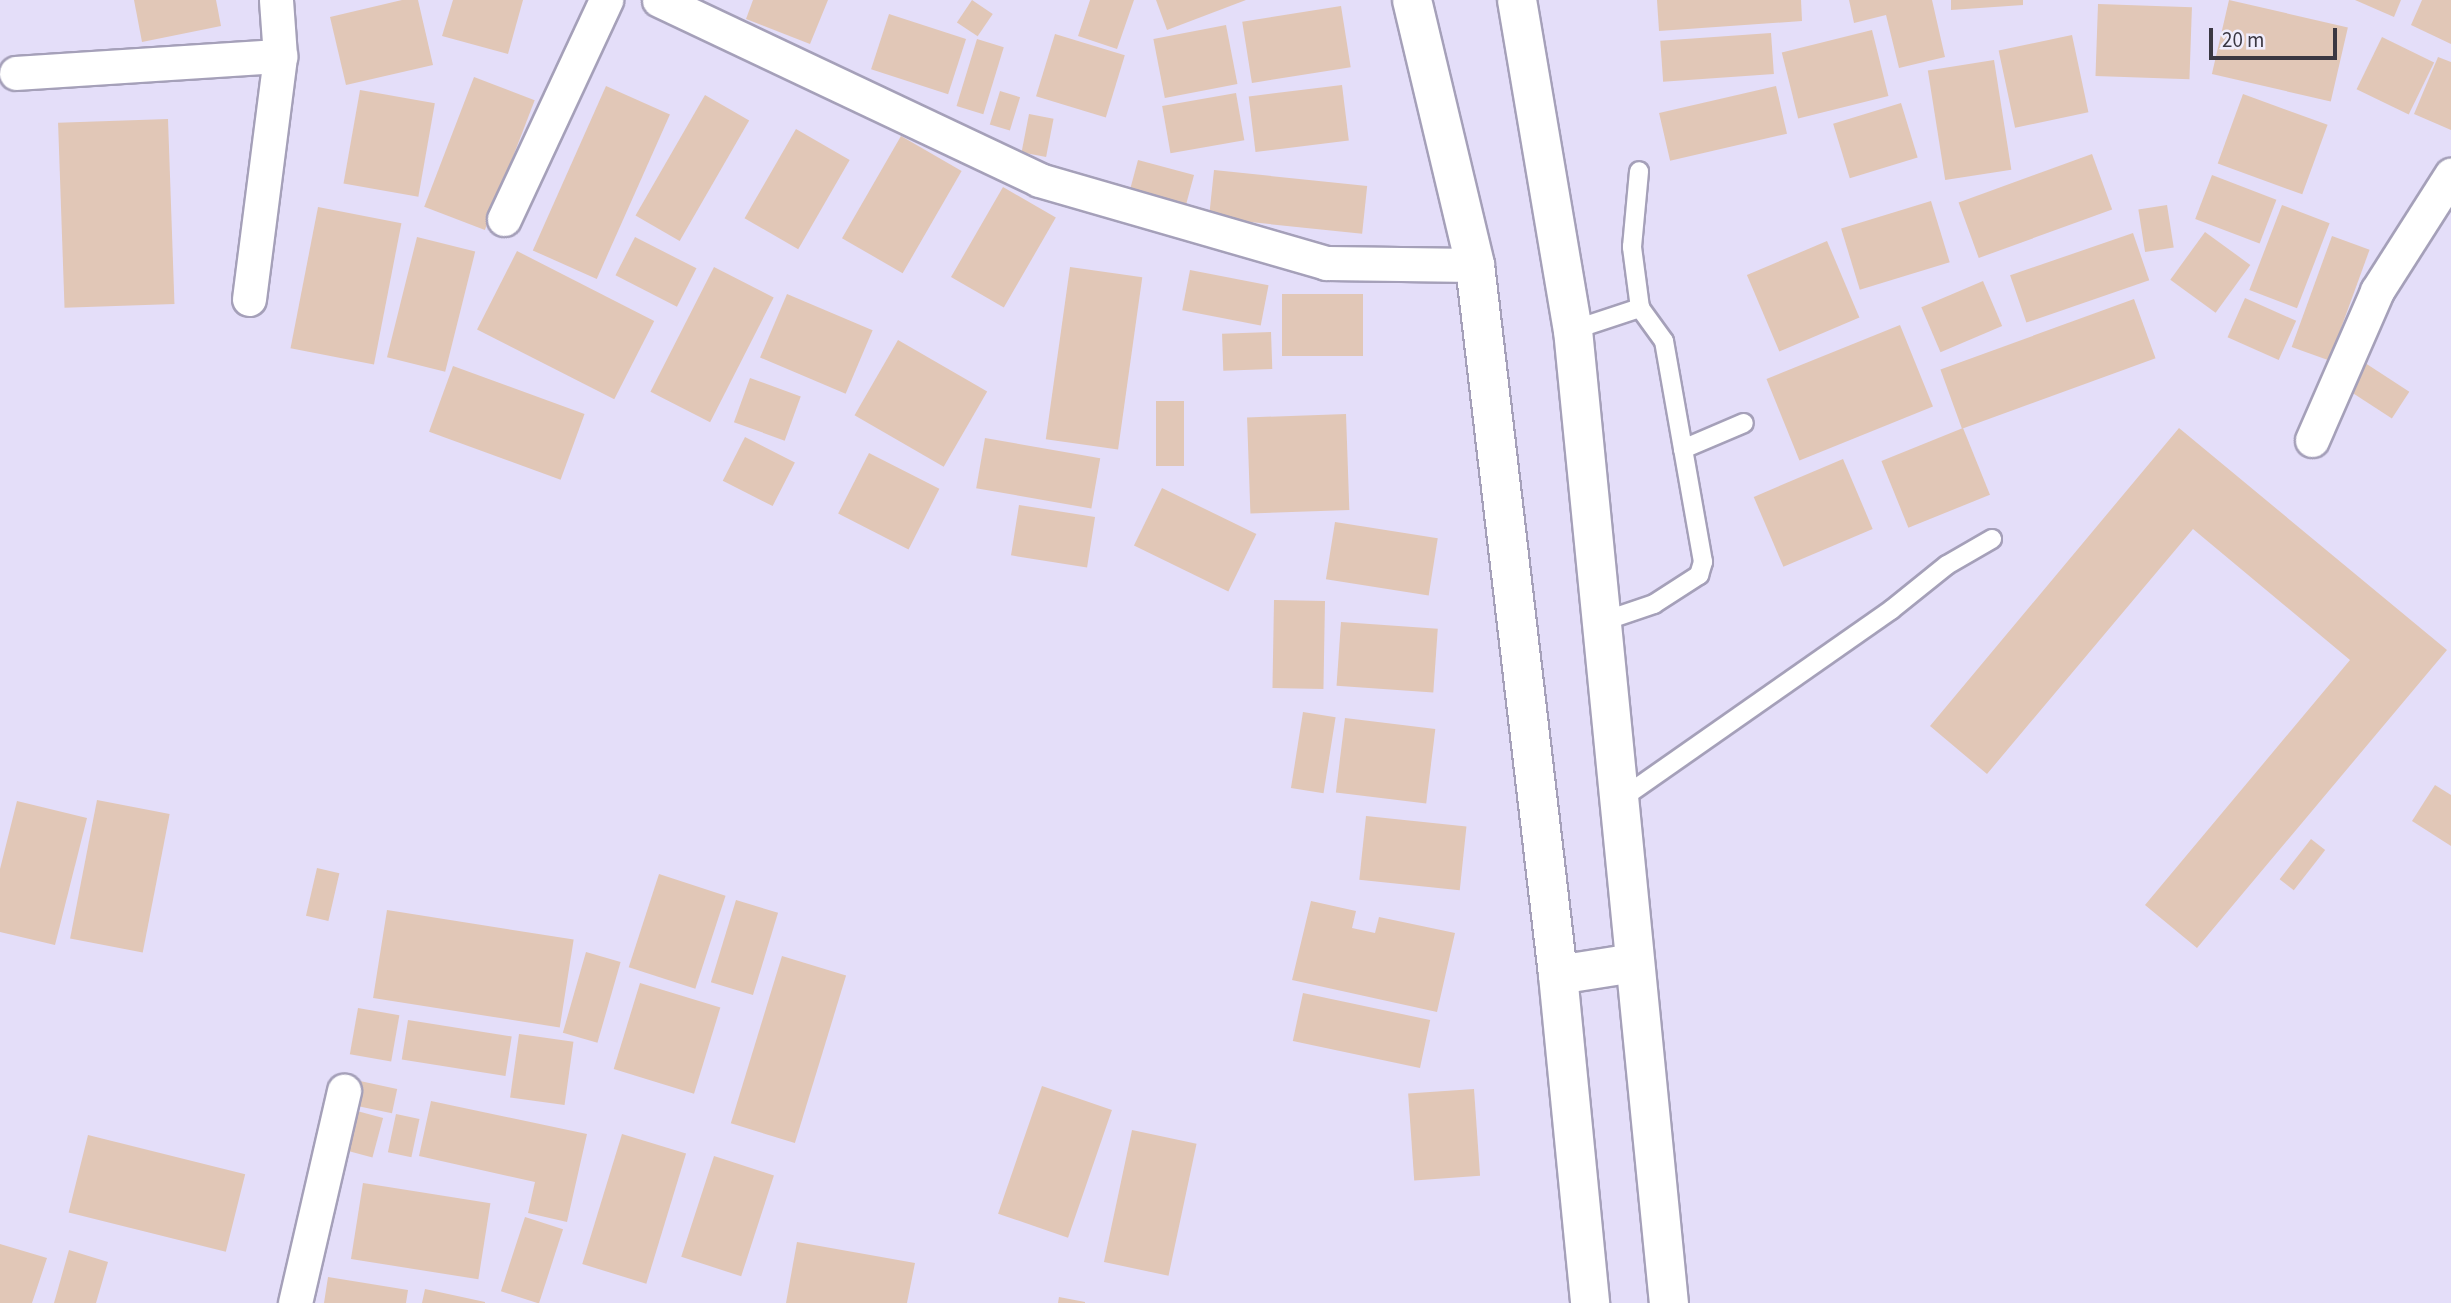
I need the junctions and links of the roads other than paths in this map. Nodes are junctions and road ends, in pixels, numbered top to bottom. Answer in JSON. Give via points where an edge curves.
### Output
{"nodes":[{"id":1,"x":276,"y":0,"type":"edge"},
{"id":2,"x":606,"y":0,"type":"edge"},
{"id":3,"x":659,"y":0,"type":"edge"},
{"id":4,"x":1412,"y":0,"type":"edge"},
{"id":5,"x":1517,"y":0,"type":"edge"},
{"id":6,"x":280,"y":56,"type":"junction"},
{"id":7,"x":16,"y":73,"type":"dead end"},
{"id":8,"x":1639,"y":171,"type":"dead end"},
{"id":9,"x":2451,"y":176,"type":"edge"},
{"id":10,"x":504,"y":219,"type":"dead end"},
{"id":11,"x":1475,"y":265,"type":"junction"},
{"id":12,"x":249,"y":299,"type":"dead end"},
{"id":13,"x":1640,"y":308,"type":"junction"},
{"id":14,"x":1573,"y":330,"type":"junction"},
{"id":15,"x":1744,"y":423,"type":"dead end"},
{"id":16,"x":2312,"y":440,"type":"dead end"},
{"id":17,"x":1683,"y":449,"type":"junction"},
{"id":18,"x":1992,"y":539,"type":"dead end"},
{"id":19,"x":1604,"y":621,"type":"junction"},
{"id":20,"x":1621,"y":799,"type":"junction"},
{"id":21,"x":1634,"y":963,"type":"junction"},
{"id":22,"x":1558,"y":975,"type":"junction"},
{"id":23,"x":344,"y":1091,"type":"dead end"},
{"id":24,"x":295,"y":1303,"type":"edge"},
{"id":25,"x":1590,"y":1303,"type":"edge"},
{"id":26,"x":1669,"y":1303,"type":"edge"}],
"edges":[{"from":1,"to":6,"type":"street"},
{"from":2,"to":10,"type":"street"},
{"from":3,"to":11,"type":"street","via":[[1039,180],[1326,263]]},
{"from":4,"to":11,"type":"main road"},
{"from":5,"to":14,"type":"main road"},
{"from":6,"to":7,"type":"street"},
{"from":6,"to":12,"type":"street"},
{"from":8,"to":13,"type":"lane","via":[[1632,247]]},
{"from":9,"to":16,"type":"street","via":[[2377,291]]},
{"from":11,"to":22,"type":"main road"},
{"from":13,"to":14,"type":"lane"},
{"from":13,"to":17,"type":"lane","via":[[1664,341]]},
{"from":14,"to":19,"type":"main road"},
{"from":15,"to":17,"type":"lane"},
{"from":17,"to":19,"type":"lane","via":[[1702,553],[1699,575],[1654,604]]},
{"from":18,"to":20,"type":"lane","via":[[1947,565],[1891,610]]},
{"from":19,"to":20,"type":"main road"},
{"from":20,"to":21,"type":"main road"},
{"from":21,"to":22,"type":"main road"},
{"from":21,"to":26,"type":"main road"},
{"from":22,"to":25,"type":"main road"},
{"from":23,"to":24,"type":"street"}]}
